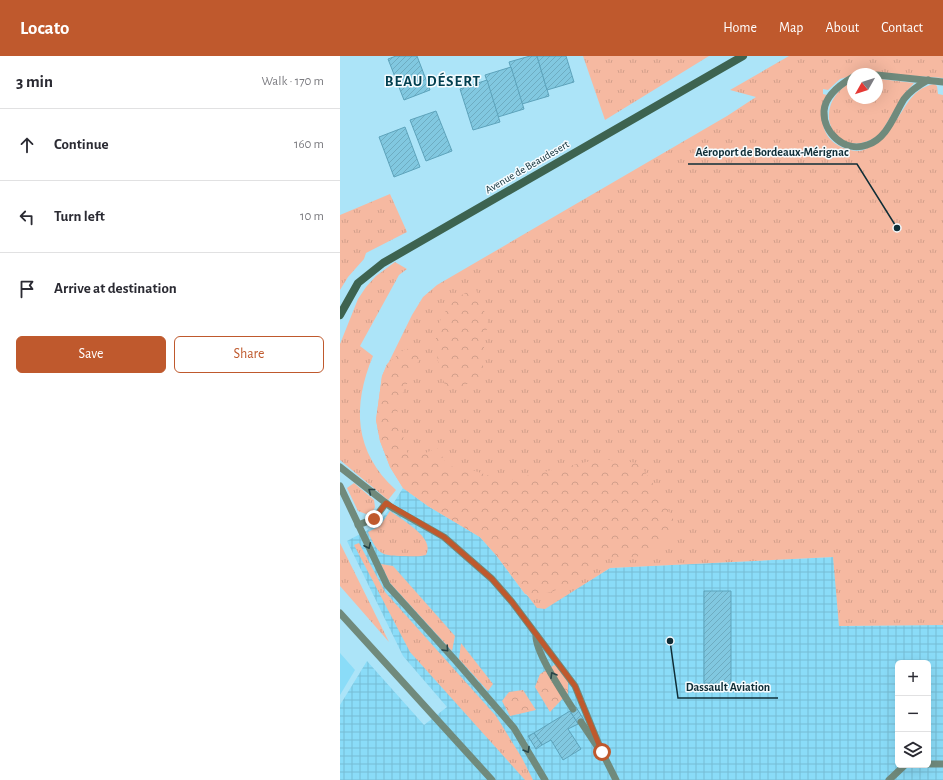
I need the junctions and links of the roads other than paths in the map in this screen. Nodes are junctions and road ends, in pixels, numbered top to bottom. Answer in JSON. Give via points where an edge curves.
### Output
{"nodes":[{"id":1,"x":742,"y":56,"type":"edge"},
{"id":2,"x":883,"y":76,"type":"edge"},
{"id":3,"x":928,"y":80,"type":"junction"},
{"id":4,"x":847,"y":82,"type":"edge"},
{"id":5,"x":943,"y":82,"type":"edge"},
{"id":6,"x":340,"y":315,"type":"edge"},
{"id":7,"x":340,"y":466,"type":"edge"},
{"id":8,"x":340,"y":486,"type":"edge"},
{"id":9,"x":386,"y":503,"type":"junction"},
{"id":10,"x":358,"y":525,"type":"junction"},
{"id":11,"x":340,"y":613,"type":"edge"},
{"id":12,"x":536,"y":634,"type":"junction"},
{"id":13,"x":573,"y":709,"type":"dead end"},
{"id":14,"x":581,"y":722,"type":"dead end"},
{"id":15,"x":602,"y":752,"type":"junction"},
{"id":16,"x":931,"y":764,"type":"edge"},
{"id":17,"x":943,"y":764,"type":"edge"},
{"id":18,"x":902,"y":768,"type":"edge"},
{"id":19,"x":492,"y":780,"type":"edge"},
{"id":20,"x":545,"y":780,"type":"edge"},
{"id":21,"x":616,"y":780,"type":"edge"},
{"id":22,"x":889,"y":780,"type":"edge"}],
"edges":[{"from":1,"to":6,"type":"main road","name":"Avenue de Beaudesert","via":[[383,263],[358,283]]},
{"from":2,"to":3,"type":"lane"},
{"from":3,"to":4,"type":"lane","via":[[905,98],[888,128],[874,142],[860,147],[842,143],[835,137],[828,128],[824,110],[833,92]]},
{"from":3,"to":5,"type":"lane"},
{"from":9,"to":7,"type":"lane","one_way":true},
{"from":8,"to":10,"type":"lane"},
{"from":9,"to":10,"type":"lane","via":[[374,519]]},
{"from":9,"to":12,"type":"lane","via":[[444,537],[492,579]]},
{"from":10,"to":20,"type":"lane","one_way":true,"via":[[387,585],[514,728]]},
{"from":11,"to":19,"type":"lane"},
{"from":13,"to":12,"type":"lane","one_way":true,"via":[[546,663]]},
{"from":12,"to":15,"type":"lane","via":[[575,686]]},
{"from":14,"to":15,"type":"lane"},
{"from":15,"to":21,"type":"lane"},
{"from":16,"to":17,"type":"lane"},
{"from":18,"to":22,"type":"lane"}]}
